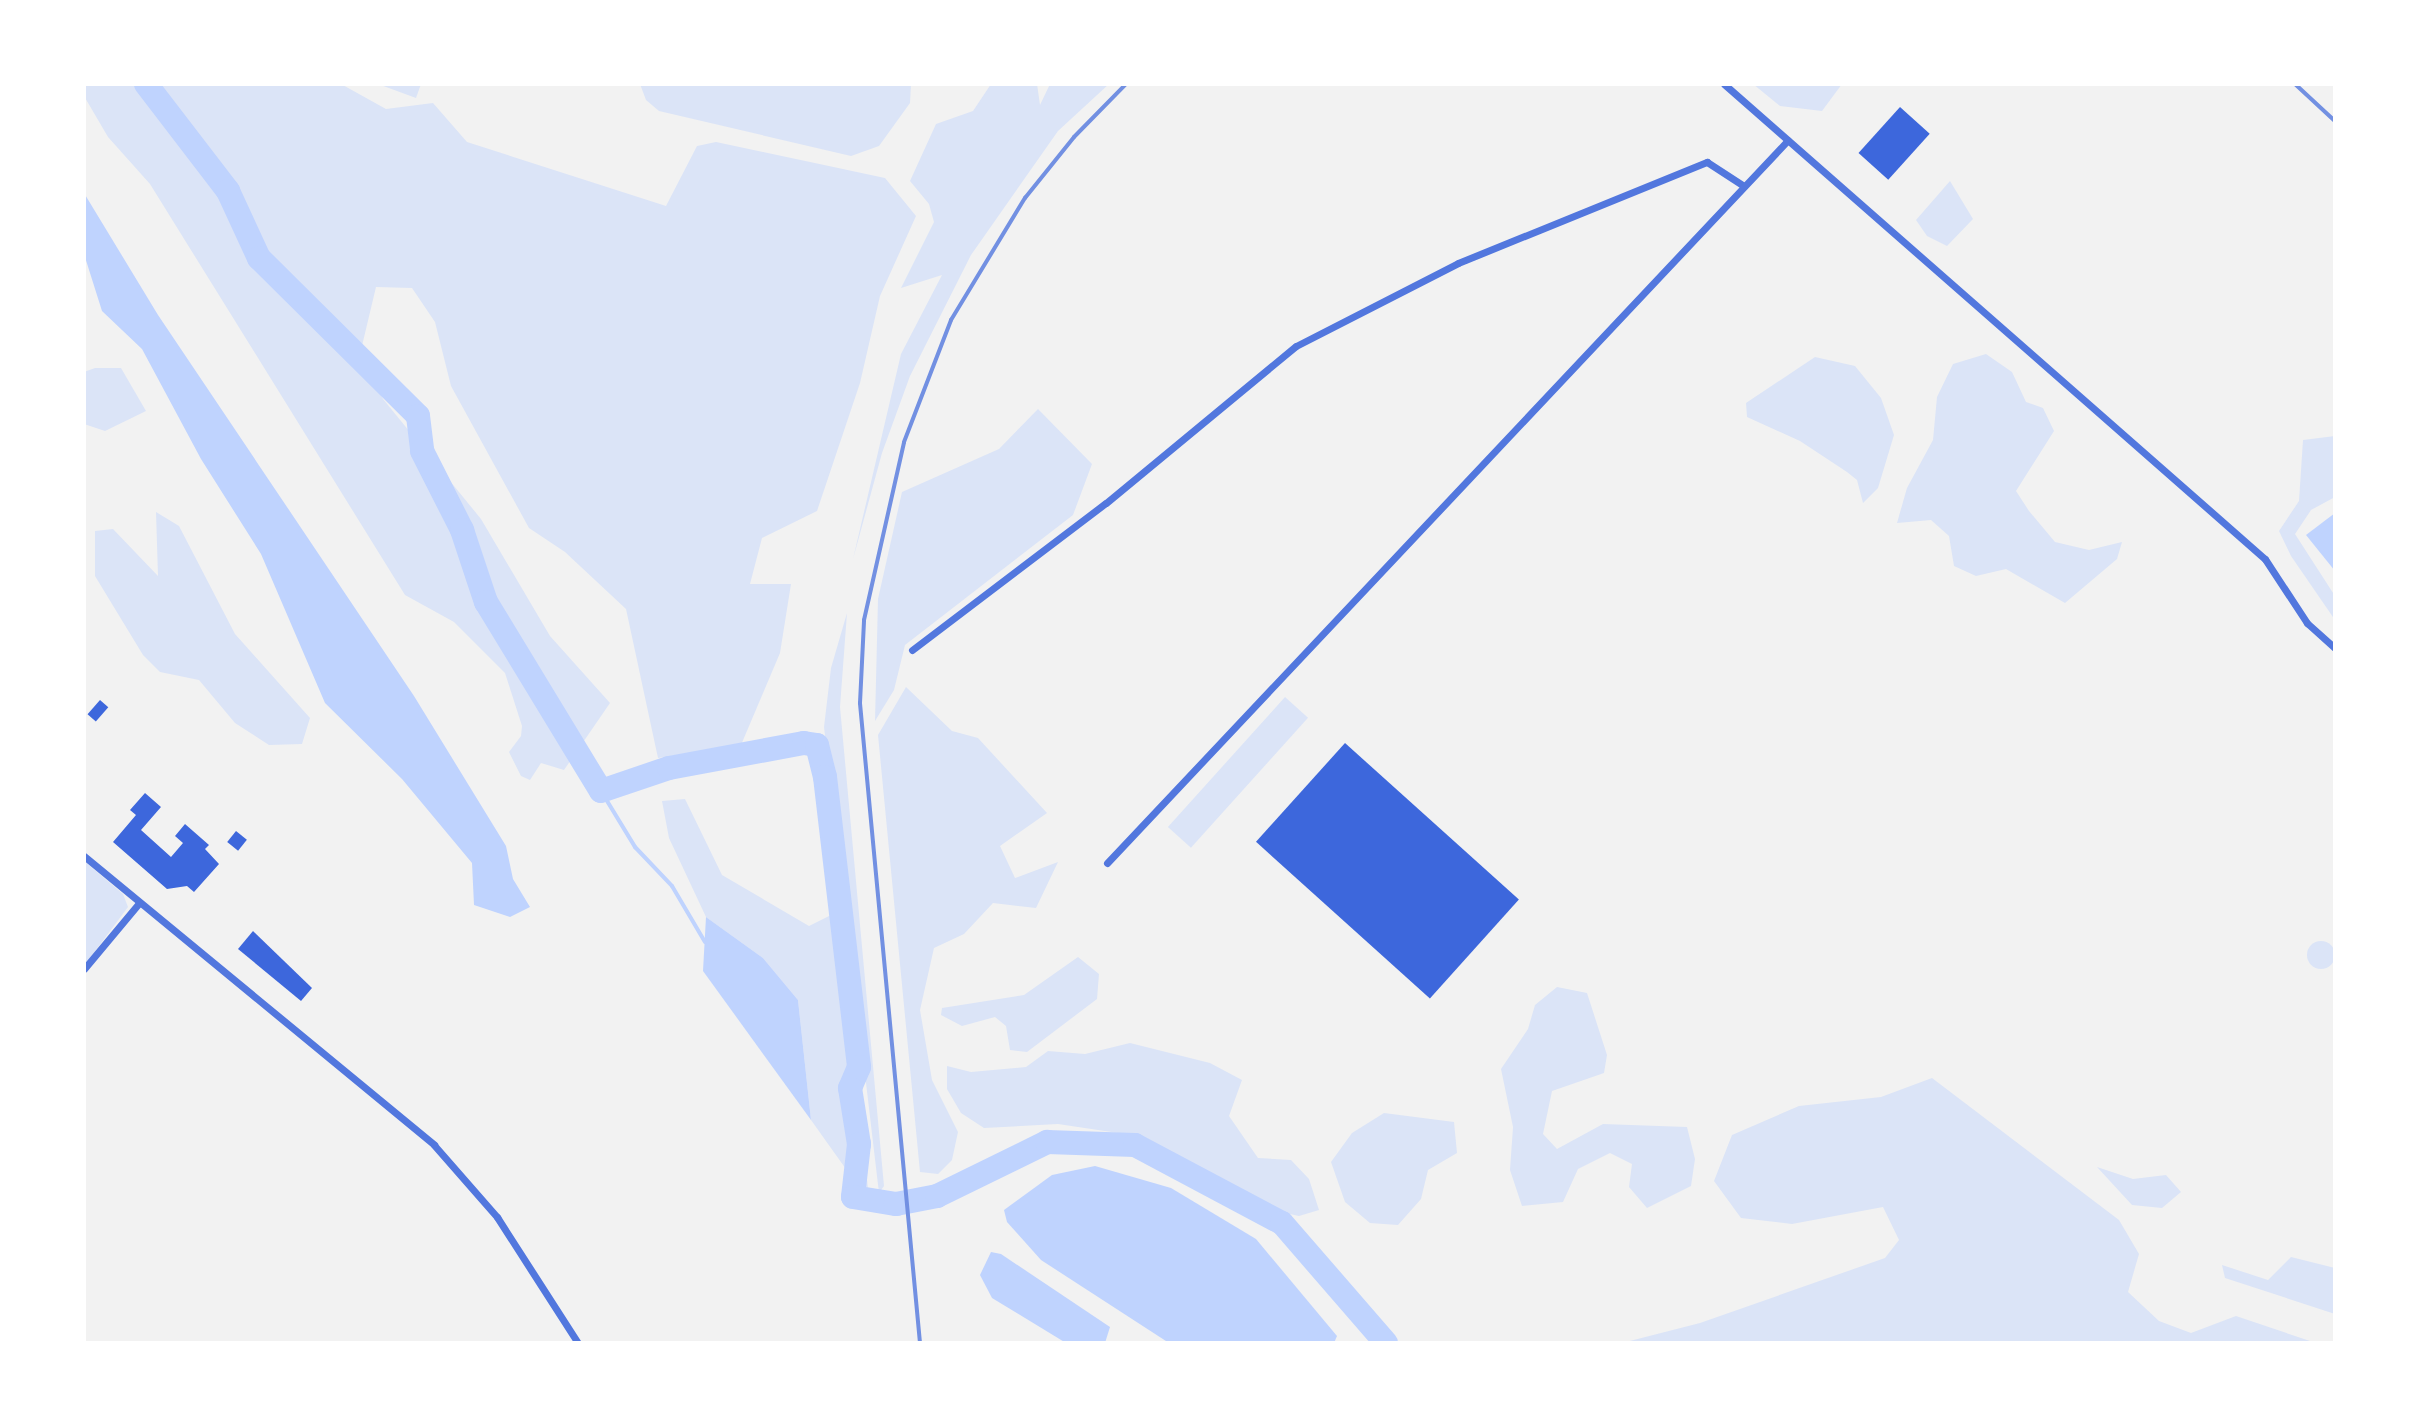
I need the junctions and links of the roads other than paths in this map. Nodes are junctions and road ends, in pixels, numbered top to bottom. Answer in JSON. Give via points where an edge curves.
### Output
{"nodes":[{"id":1,"x":1724,"y":84,"type":"edge"},
{"id":2,"x":1788,"y":140,"type":"junction"},
{"id":3,"x":1744,"y":186,"type":"junction"},
{"id":4,"x":2335,"y":648,"type":"edge"},
{"id":5,"x":912,"y":650,"type":"dead end"},
{"id":6,"x":84,"y":856,"type":"edge"},
{"id":7,"x":1107,"y":863,"type":"dead end"},
{"id":8,"x":139,"y":903,"type":"junction"},
{"id":9,"x":84,"y":969,"type":"edge"},
{"id":10,"x":578,"y":1343,"type":"edge"}],
"edges":[{"from":1,"to":2,"type":"street"},
{"from":2,"to":3,"type":"street"},
{"from":2,"to":4,"type":"street","via":[[2265,559],[2307,623]]},
{"from":3,"to":5,"type":"street","via":[[1707,162],[1458,263],[1296,346],[1106,503]]},
{"from":3,"to":7,"type":"street"},
{"from":6,"to":8,"type":"street"},
{"from":8,"to":9,"type":"street"},
{"from":8,"to":10,"type":"street","via":[[434,1145],[497,1217]]}]}
